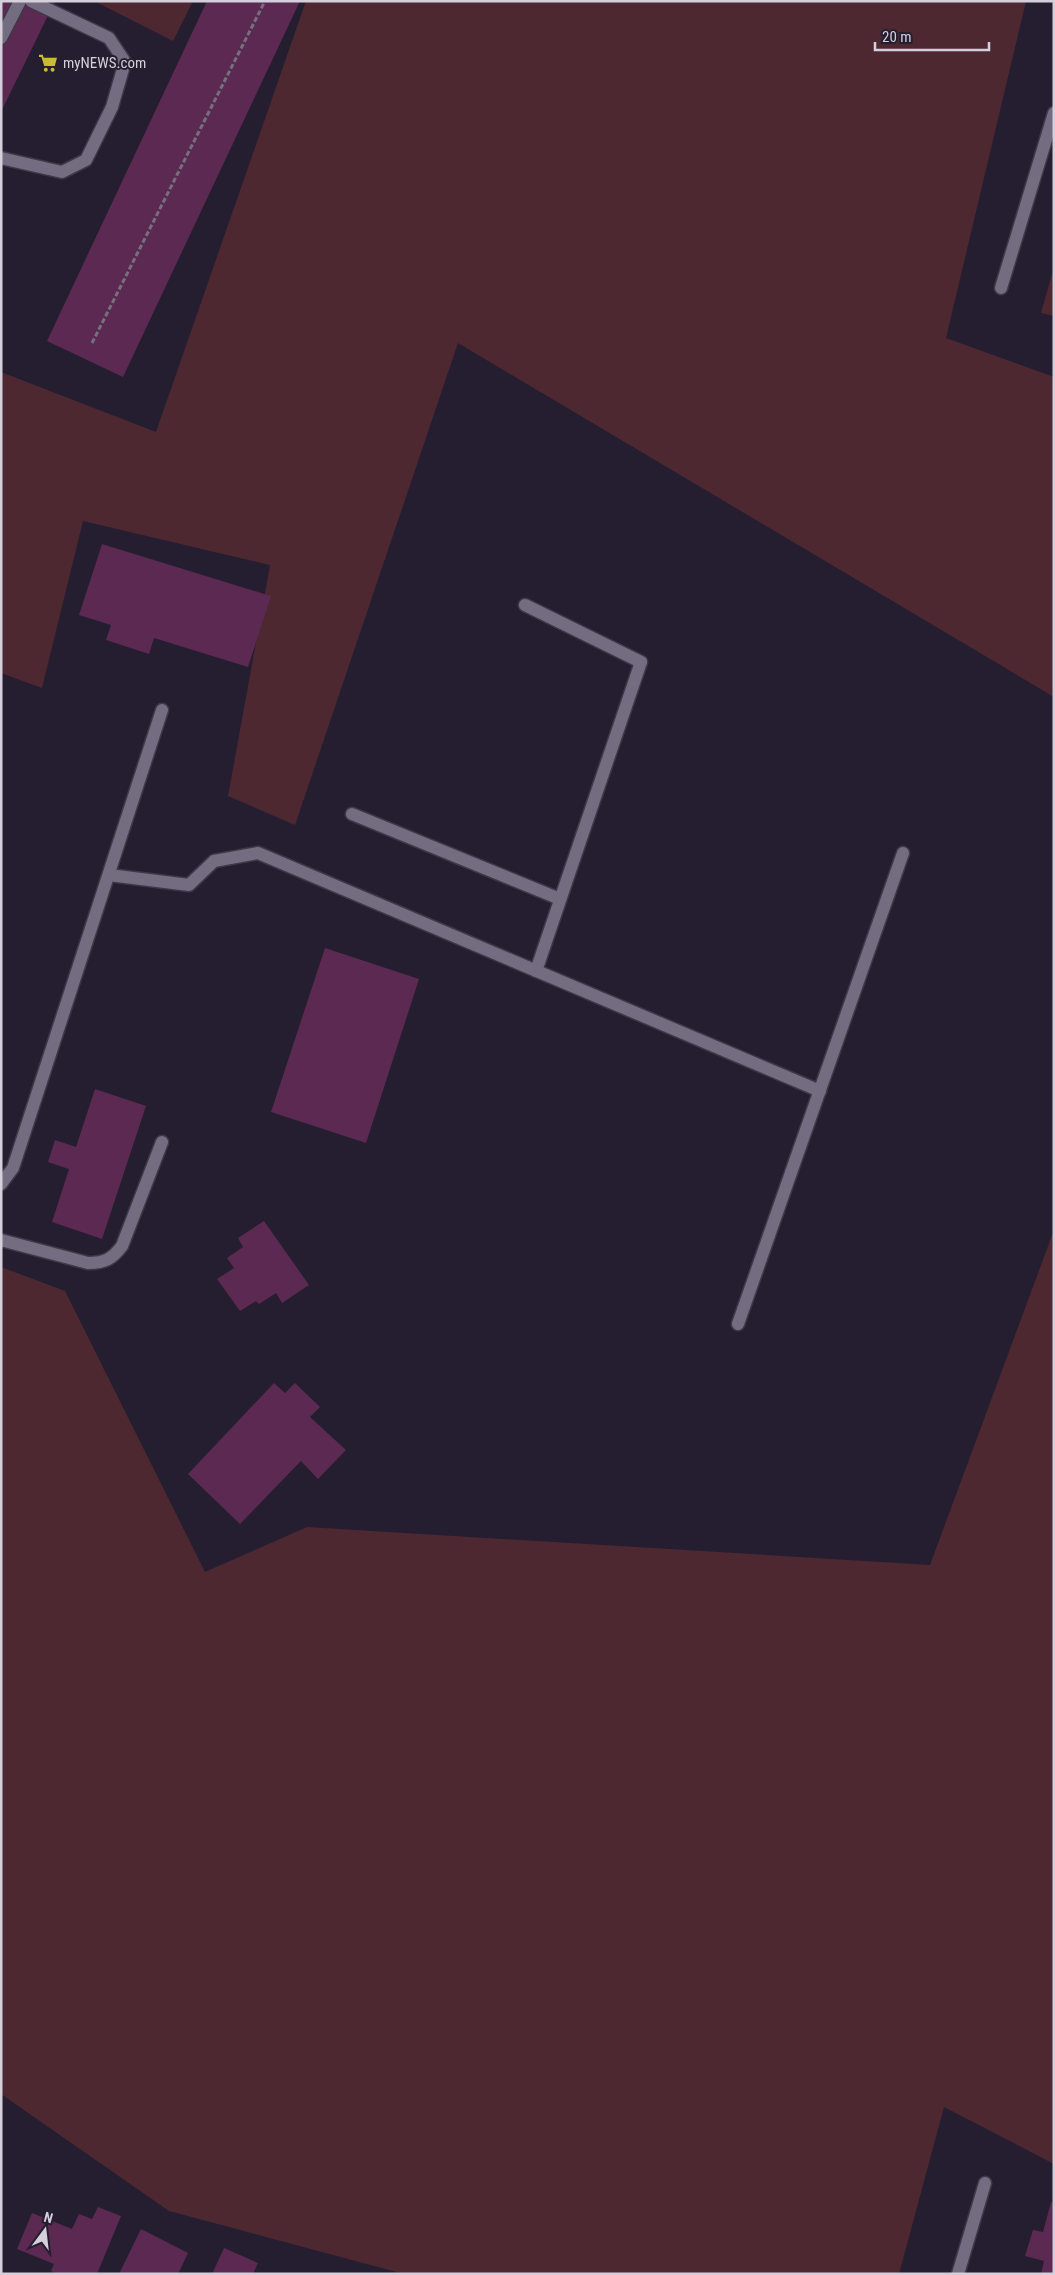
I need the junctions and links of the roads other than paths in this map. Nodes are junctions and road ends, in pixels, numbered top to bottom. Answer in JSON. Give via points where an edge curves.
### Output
{"nodes":[{"id":1,"x":20,"y":1,"type":"edge"},
{"id":2,"x":31,"y":1,"type":"edge"},
{"id":3,"x":1,"y":38,"type":"edge"},
{"id":4,"x":1054,"y":112,"type":"edge"},
{"id":5,"x":1,"y":158,"type":"edge"},
{"id":6,"x":1001,"y":288,"type":"dead end"},
{"id":7,"x":525,"y":605,"type":"dead end"},
{"id":8,"x":162,"y":710,"type":"dead end"},
{"id":9,"x":352,"y":814,"type":"dead end"},
{"id":10,"x":903,"y":853,"type":"dead end"},
{"id":11,"x":108,"y":875,"type":"junction"},
{"id":12,"x":560,"y":899,"type":"junction"},
{"id":13,"x":536,"y":971,"type":"junction"},
{"id":14,"x":820,"y":1091,"type":"junction"},
{"id":15,"x":162,"y":1142,"type":"dead end"},
{"id":16,"x":1,"y":1184,"type":"edge"},
{"id":17,"x":1,"y":1240,"type":"edge"},
{"id":18,"x":738,"y":1324,"type":"dead end"},
{"id":19,"x":985,"y":2183,"type":"dead end"},
{"id":20,"x":958,"y":2274,"type":"edge"}],
"edges":[{"from":1,"to":3,"type":"street"},
{"from":2,"to":5,"type":"street","via":[[108,38],[125,62],[112,107],[86,160],[62,172]]},
{"from":4,"to":6,"type":"street"},
{"from":7,"to":12,"type":"street","via":[[642,662]]},
{"from":8,"to":11,"type":"street"},
{"from":9,"to":12,"type":"street"},
{"from":10,"to":14,"type":"street"},
{"from":11,"to":13,"type":"street","via":[[189,885],[214,861],[258,853]]},
{"from":11,"to":16,"type":"street","via":[[13,1168]]},
{"from":12,"to":13,"type":"street"},
{"from":13,"to":14,"type":"street"},
{"from":14,"to":18,"type":"street"},
{"from":15,"to":17,"type":"street","via":[[122,1246],[114,1257],[102,1263],[88,1263]]},
{"from":19,"to":20,"type":"street"}]}
